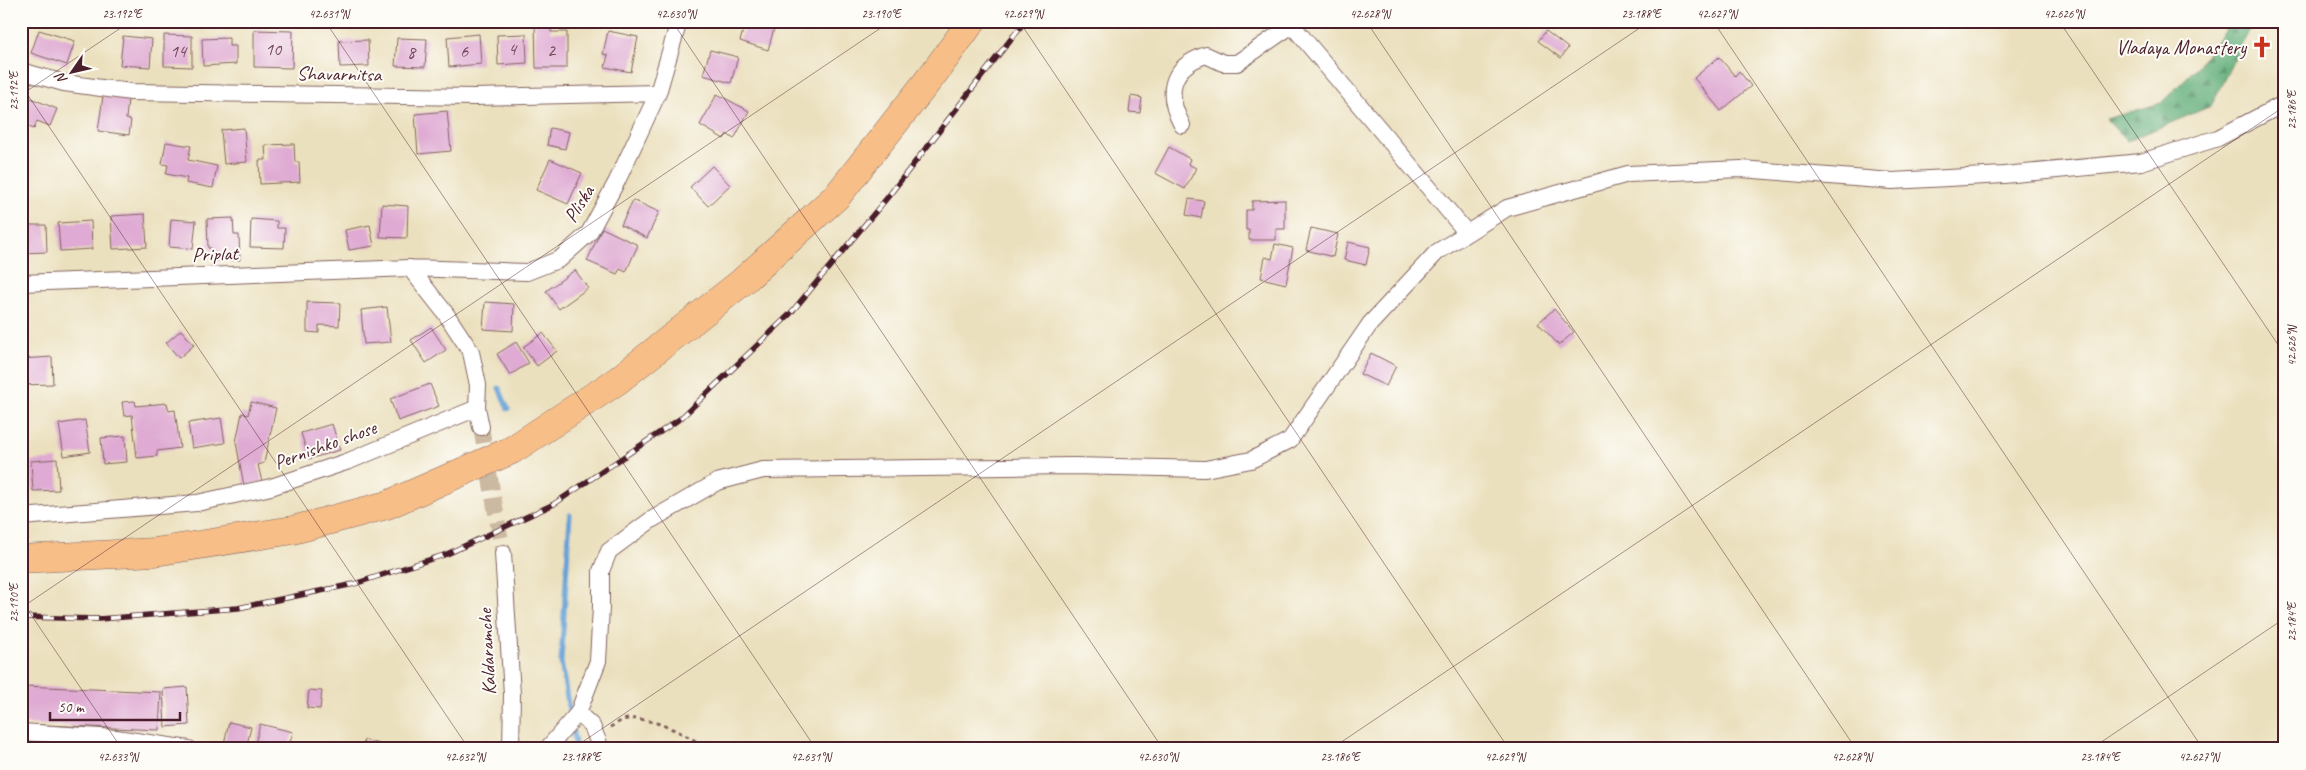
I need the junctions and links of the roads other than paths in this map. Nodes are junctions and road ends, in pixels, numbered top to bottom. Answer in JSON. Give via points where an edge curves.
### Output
{"nodes":[{"id":1,"x":679,"y":21,"type":"edge"},
{"id":2,"x":972,"y":21,"type":"edge"},
{"id":3,"x":1295,"y":23,"type":"edge"},
{"id":4,"x":21,"y":71,"type":"edge"},
{"id":5,"x":658,"y":93,"type":"junction"},
{"id":6,"x":2285,"y":103,"type":"edge"},
{"id":7,"x":1182,"y":125,"type":"dead end"},
{"id":8,"x":1467,"y":233,"type":"junction"},
{"id":9,"x":410,"y":268,"type":"junction"},
{"id":10,"x":21,"y":284,"type":"edge"},
{"id":11,"x":477,"y":408,"type":"junction"},
{"id":12,"x":481,"y":427,"type":"tunnel mouth"},
{"id":13,"x":21,"y":517,"type":"edge"},
{"id":14,"x":503,"y":552,"type":"tunnel mouth"},
{"id":15,"x":21,"y":559,"type":"edge"},
{"id":16,"x":578,"y":713,"type":"junction"},
{"id":17,"x":21,"y":732,"type":"edge"},
{"id":18,"x":599,"y":742,"type":"edge"},
{"id":19,"x":188,"y":749,"type":"edge"},
{"id":20,"x":510,"y":749,"type":"edge"},
{"id":21,"x":547,"y":749,"type":"edge"}],
"edges":[{"from":1,"to":5,"type":"street","name":"Pliska"},
{"from":2,"to":15,"type":"highway","via":[[837,196],[742,282],[617,381],[512,450],[388,505],[294,530],[155,552]]},
{"from":3,"to":7,"type":"street","via":[[1237,63],[1223,62],[1206,55],[1181,69],[1172,87],[1174,110]]},
{"from":3,"to":8,"type":"street"},
{"from":4,"to":5,"type":"street","name":"Shavarnitsa","via":[[64,83],[131,92],[474,97]]},
{"from":5,"to":9,"type":"street","name":"Pliska","via":[[618,181],[589,232],[560,259],[527,272]]},
{"from":6,"to":8,"type":"street","via":[[2218,138],[2142,162],[2004,175],[1892,181],[1741,169],[1628,174],[1507,208]]},
{"from":8,"to":16,"type":"street","via":[[1437,252],[1370,324],[1290,440],[1251,460],[1205,469],[1073,466],[763,470],[717,482],[651,520],[609,551],[601,571],[598,661]]},
{"from":9,"to":10,"type":"street","name":"Priplat"},
{"from":9,"to":11,"type":"street","via":[[471,352],[478,385]]},
{"from":11,"to":12,"type":"street"},
{"from":11,"to":13,"type":"street","name":"Pernishko shose","via":[[349,461],[271,487],[197,503]]},
{"from":14,"to":20,"type":"street","name":"Kaldaramche","via":[[512,694]]},
{"from":16,"to":18,"type":"street","via":[[592,726]]},
{"from":16,"to":21,"type":"street"},
{"from":17,"to":19,"type":"street","via":[[116,738]]}]}
